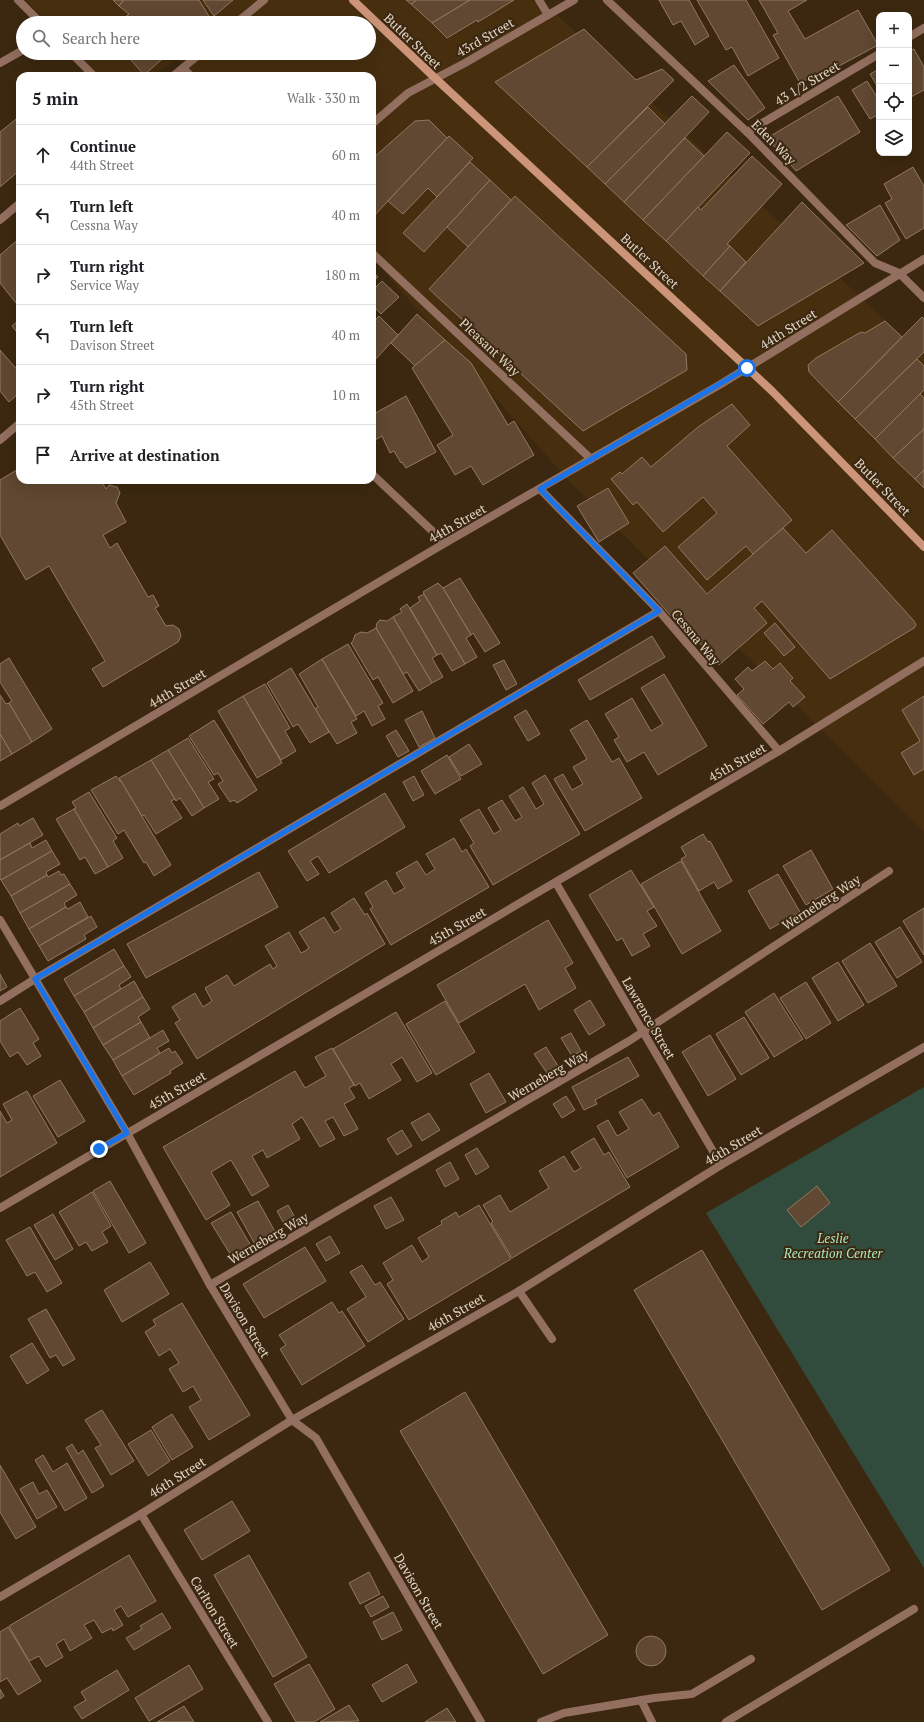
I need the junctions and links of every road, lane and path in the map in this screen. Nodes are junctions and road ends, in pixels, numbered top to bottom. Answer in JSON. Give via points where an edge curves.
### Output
{"nodes":[{"id":1,"x":18,"y":0,"type":"edge"},
{"id":2,"x":264,"y":0,"type":"edge"},
{"id":3,"x":353,"y":0,"type":"edge"},
{"id":4,"x":539,"y":0,"type":"edge"},
{"id":5,"x":574,"y":0,"type":"edge"},
{"id":6,"x":607,"y":0,"type":"edge"},
{"id":7,"x":548,"y":15,"type":"junction"},
{"id":8,"x":34,"y":16,"type":"edge"},
{"id":9,"x":245,"y":16,"type":"edge"},
{"id":10,"x":370,"y":16,"type":"edge"},
{"id":11,"x":376,"y":22,"type":"edge"},
{"id":12,"x":924,"y":28,"type":"edge"},
{"id":13,"x":912,"y":35,"type":"edge"},
{"id":14,"x":16,"y":54,"type":"edge"},
{"id":15,"x":876,"y":56,"type":"edge"},
{"id":16,"x":78,"y":60,"type":"edge"},
{"id":17,"x":193,"y":60,"type":"edge"},
{"id":18,"x":0,"y":63,"type":"edge"},
{"id":19,"x":183,"y":68,"type":"junction"},
{"id":20,"x":90,"y":72,"type":"edge"},
{"id":21,"x":178,"y":72,"type":"edge"},
{"id":22,"x":187,"y":72,"type":"edge"},
{"id":23,"x":435,"y":78,"type":"junction"},
{"id":24,"x":376,"y":121,"type":"edge"},
{"id":25,"x":747,"y":132,"type":"junction"},
{"id":26,"x":16,"y":206,"type":"edge"},
{"id":27,"x":0,"y":220,"type":"edge"},
{"id":28,"x":376,"y":257,"type":"edge"},
{"id":29,"x":924,"y":259,"type":"edge"},
{"id":30,"x":899,"y":273,"type":"junction"},
{"id":31,"x":924,"y":298,"type":"edge"},
{"id":32,"x":747,"y":368,"type":"junction"},
{"id":33,"x":16,"y":426,"type":"edge"},
{"id":34,"x":0,"y":440,"type":"edge"},
{"id":35,"x":591,"y":459,"type":"junction"},
{"id":36,"x":376,"y":478,"type":"edge"},
{"id":37,"x":540,"y":489,"type":"junction"},
{"id":38,"x":445,"y":543,"type":"junction"},
{"id":39,"x":924,"y":547,"type":"edge"},
{"id":40,"x":659,"y":611,"type":"junction"},
{"id":41,"x":924,"y":661,"type":"edge"},
{"id":42,"x":779,"y":751,"type":"junction"},
{"id":43,"x":0,"y":806,"type":"edge"},
{"id":44,"x":889,"y":871,"type":"dead end"},
{"id":45,"x":556,"y":883,"type":"junction"},
{"id":46,"x":0,"y":920,"type":"edge"},
{"id":47,"x":35,"y":979,"type":"junction"},
{"id":48,"x":0,"y":1001,"type":"edge"},
{"id":49,"x":644,"y":1032,"type":"junction"},
{"id":50,"x":924,"y":1047,"type":"edge"},
{"id":51,"x":127,"y":1133,"type":"junction"},
{"id":52,"x":721,"y":1165,"type":"junction"},
{"id":53,"x":0,"y":1208,"type":"edge"},
{"id":54,"x":210,"y":1285,"type":"junction"},
{"id":55,"x":519,"y":1291,"type":"junction"},
{"id":56,"x":552,"y":1339,"type":"dead end"},
{"id":57,"x":292,"y":1420,"type":"junction"},
{"id":58,"x":141,"y":1514,"type":"junction"},
{"id":59,"x":0,"y":1597,"type":"edge"},
{"id":60,"x":914,"y":1609,"type":"dead end"},
{"id":61,"x":751,"y":1659,"type":"dead end"},
{"id":62,"x":640,"y":1700,"type":"junction"},
{"id":63,"x":268,"y":1722,"type":"edge"},
{"id":64,"x":481,"y":1722,"type":"edge"},
{"id":65,"x":541,"y":1722,"type":"edge"},
{"id":66,"x":652,"y":1722,"type":"edge"},
{"id":67,"x":726,"y":1722,"type":"edge"}],
"edges":[{"from":1,"to":8,"type":"street"},
{"from":2,"to":9,"type":"street"},
{"from":3,"to":10,"type":"main road","name":"Butler Street"},
{"from":4,"to":7,"type":"street"},
{"from":5,"to":7,"type":"street","name":"43rd Street"},
{"from":6,"to":25,"type":"street","name":"Eden Way"},
{"from":7,"to":23,"type":"street","name":"43rd Street"},
{"from":11,"to":23,"type":"main road","name":"Butler Street"},
{"from":12,"to":13,"type":"street"},
{"from":14,"to":18,"type":"street"},
{"from":15,"to":25,"type":"street","name":"43 1/2 Street"},
{"from":16,"to":20,"type":"street"},
{"from":17,"to":19,"type":"street"},
{"from":19,"to":21,"type":"street"},
{"from":19,"to":22,"type":"street"},
{"from":23,"to":24,"type":"street","name":"43rd Street","via":[[408,93]]},
{"from":23,"to":32,"type":"main road","name":"Butler Street"},
{"from":25,"to":30,"type":"street","name":"Eden Way","via":[[875,263]]},
{"from":26,"to":27,"type":"street"},
{"from":28,"to":35,"type":"street","name":"Pleasant Way"},
{"from":29,"to":30,"type":"street","name":"44th Street"},
{"from":30,"to":31,"type":"street","name":"Eden Way"},
{"from":30,"to":32,"type":"street","name":"44th Street"},
{"from":32,"to":35,"type":"street","name":"44th Street"},
{"from":32,"to":39,"type":"main road","name":"Butler Street"},
{"from":33,"to":34,"type":"street"},
{"from":35,"to":37,"type":"street","name":"44th Street"},
{"from":36,"to":38,"type":"street"},
{"from":37,"to":38,"type":"street","name":"44th Street"},
{"from":37,"to":40,"type":"street","name":"Cessna Way"},
{"from":38,"to":43,"type":"street","name":"44th Street"},
{"from":40,"to":42,"type":"street","name":"Cessna Way"},
{"from":40,"to":47,"type":"street"},
{"from":41,"to":42,"type":"street","name":"45th Street"},
{"from":42,"to":45,"type":"street","name":"45th Street"},
{"from":44,"to":49,"type":"street","name":"Werneberg Way"},
{"from":45,"to":49,"type":"street","name":"Lawrence Street"},
{"from":45,"to":51,"type":"street","name":"45th Street"},
{"from":46,"to":47,"type":"street","name":"Davison Street"},
{"from":47,"to":48,"type":"street"},
{"from":47,"to":51,"type":"street","name":"Davison Street"},
{"from":49,"to":52,"type":"street","name":"Lawrence Street"},
{"from":49,"to":54,"type":"street","name":"Werneberg Way"},
{"from":50,"to":52,"type":"street","name":"46th Street"},
{"from":51,"to":53,"type":"street","name":"45th Street"},
{"from":51,"to":54,"type":"street","name":"Davison Street"},
{"from":52,"to":55,"type":"street","name":"46th Street"},
{"from":54,"to":57,"type":"street","name":"Davison Street"},
{"from":55,"to":56,"type":"street"},
{"from":55,"to":57,"type":"street","name":"46th Street"},
{"from":57,"to":58,"type":"street","name":"46th Street"},
{"from":57,"to":64,"type":"street","name":"Davison Street","via":[[316,1438]]},
{"from":58,"to":59,"type":"street","name":"46th Street"},
{"from":58,"to":63,"type":"street","name":"Carlton Street"},
{"from":60,"to":67,"type":"street"},
{"from":61,"to":62,"type":"street","via":[[692,1694]]},
{"from":62,"to":65,"type":"street","via":[[564,1713]]},
{"from":62,"to":66,"type":"street"}]}
